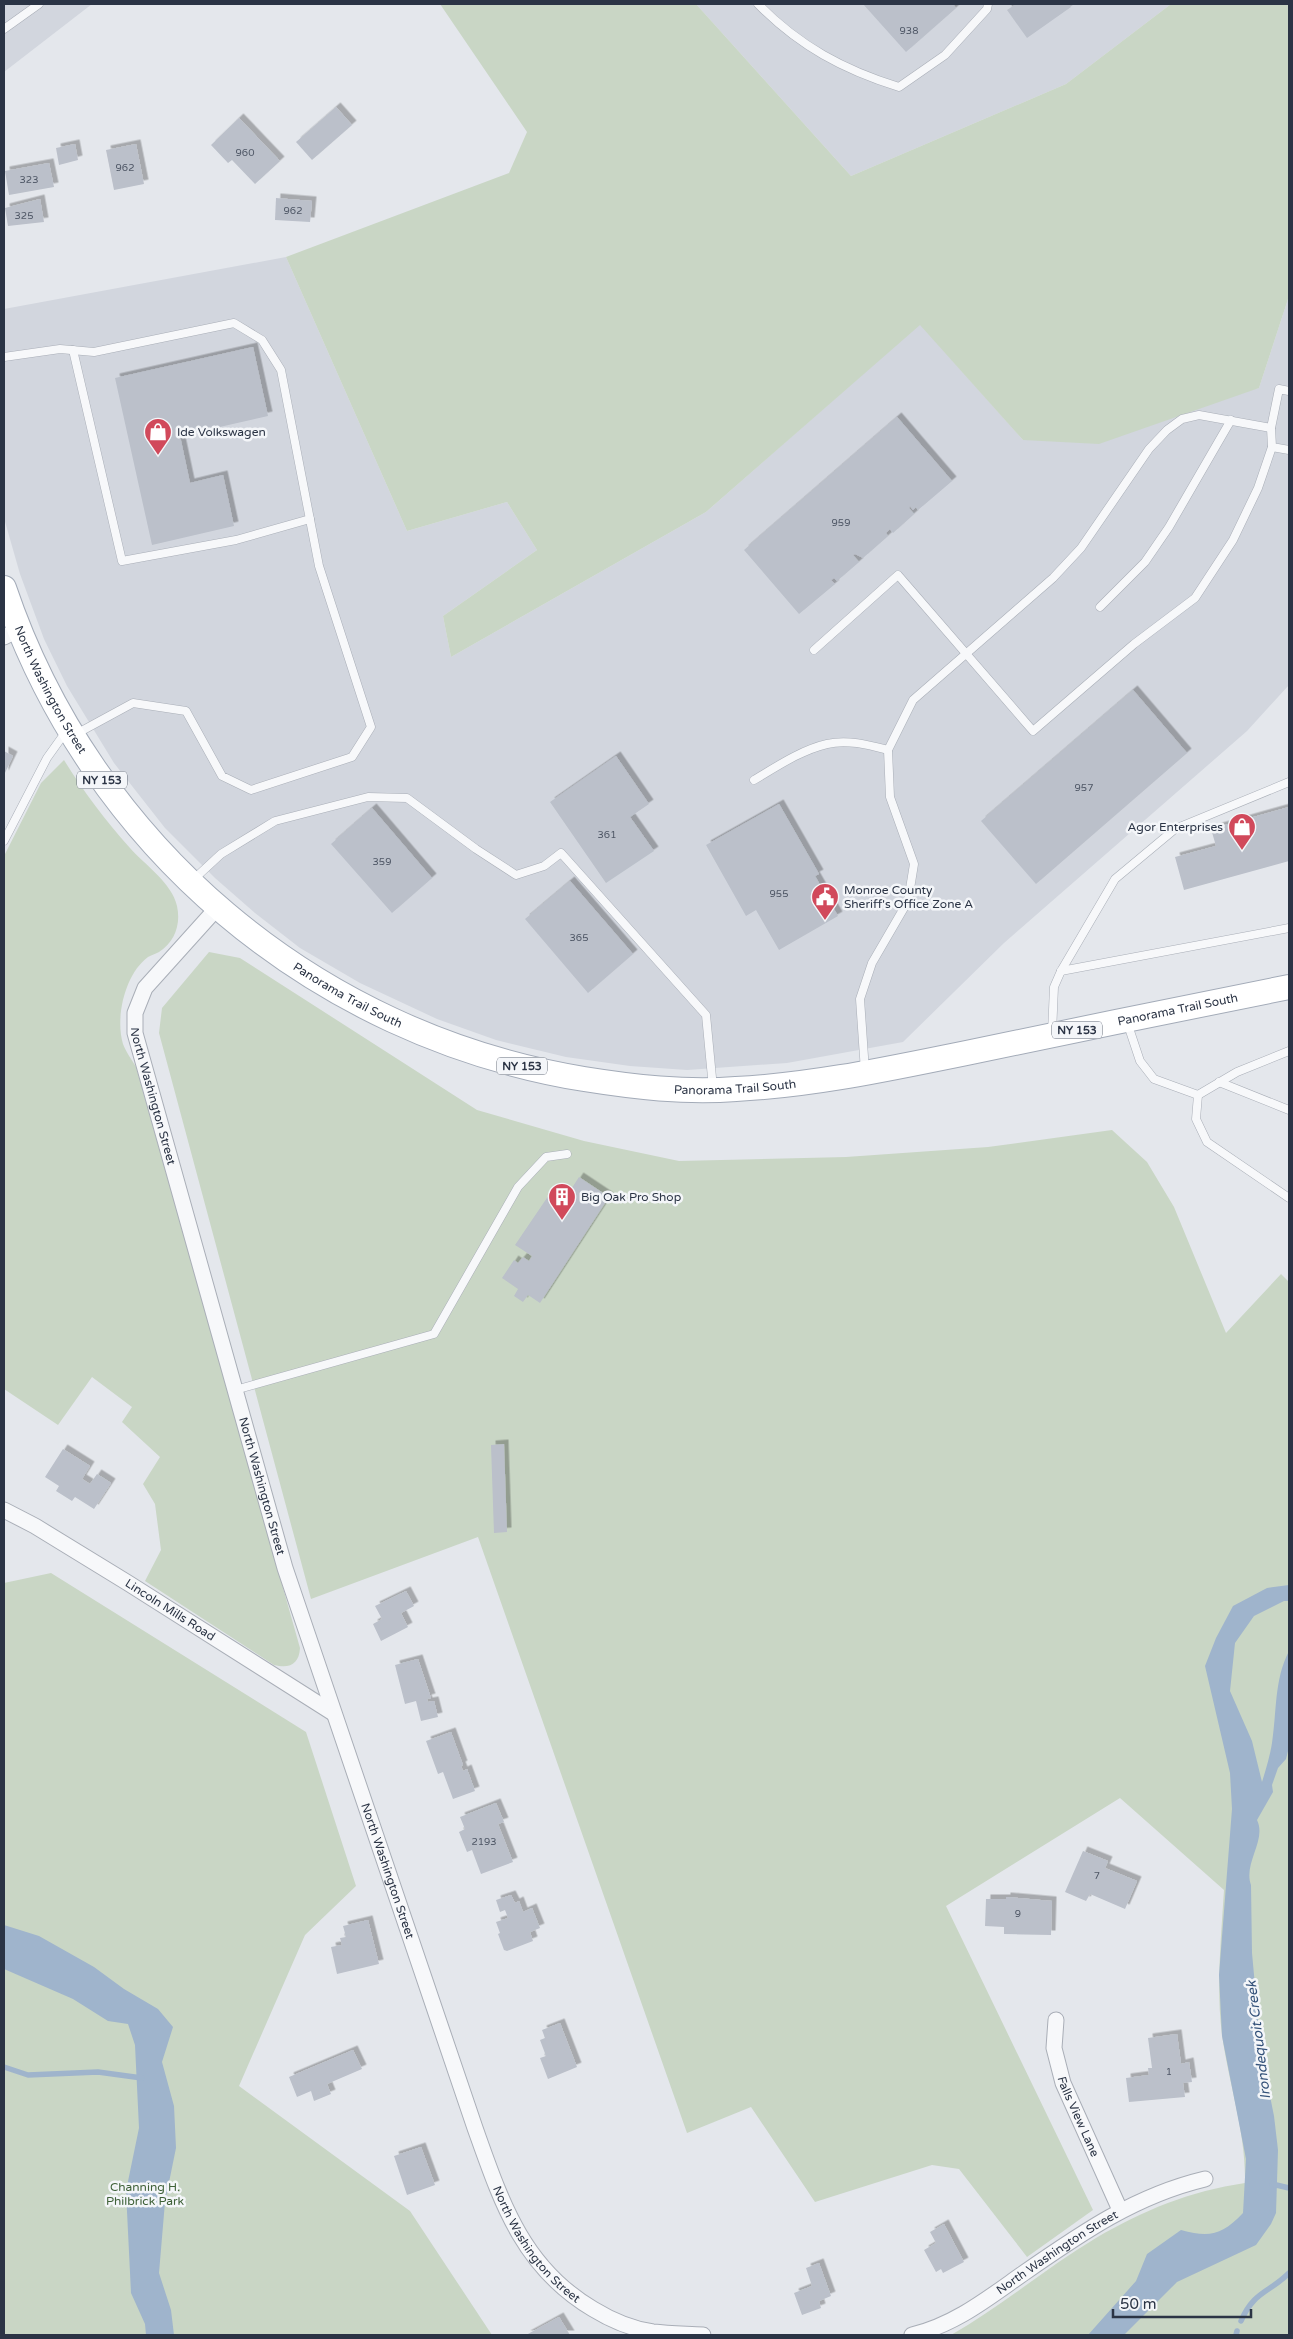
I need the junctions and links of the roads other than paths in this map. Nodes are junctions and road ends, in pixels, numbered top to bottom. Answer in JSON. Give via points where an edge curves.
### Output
{"nodes":[{"id":1,"x":39,"y":4,"type":"edge"},
{"id":2,"x":758,"y":4,"type":"edge"},
{"id":3,"x":988,"y":4,"type":"edge"},
{"id":4,"x":4,"y":29,"type":"edge"},
{"id":5,"x":73,"y":350,"type":"junction"},
{"id":6,"x":4,"y":357,"type":"edge"},
{"id":7,"x":1289,"y":392,"type":"edge"},
{"id":8,"x":1231,"y":420,"type":"junction"},
{"id":9,"x":1271,"y":428,"type":"junction"},
{"id":10,"x":1272,"y":447,"type":"junction"},
{"id":11,"x":1289,"y":450,"type":"edge"},
{"id":12,"x":310,"y":519,"type":"junction"},
{"id":13,"x":4,"y":588,"type":"edge"},
{"id":14,"x":1100,"y":607,"type":"dead end"},
{"id":15,"x":11,"y":634,"type":"edge"},
{"id":16,"x":814,"y":650,"type":"dead end"},
{"id":17,"x":966,"y":652,"type":"junction"},
{"id":18,"x":70,"y":732,"type":"junction"},
{"id":19,"x":888,"y":750,"type":"junction"},
{"id":20,"x":754,"y":780,"type":"dead end"},
{"id":21,"x":1289,"y":782,"type":"edge"},
{"id":22,"x":4,"y":841,"type":"edge"},
{"id":23,"x":190,"y":882,"type":"junction"},
{"id":24,"x":217,"y":908,"type":"junction"},
{"id":25,"x":1289,"y":928,"type":"edge"},
{"id":26,"x":1060,"y":971,"type":"junction"},
{"id":27,"x":1289,"y":987,"type":"edge"},
{"id":28,"x":1126,"y":1020,"type":"junction"},
{"id":29,"x":1051,"y":1035,"type":"junction"},
{"id":30,"x":1289,"y":1051,"type":"edge"},
{"id":31,"x":865,"y":1072,"type":"junction"},
{"id":32,"x":1219,"y":1082,"type":"junction"},
{"id":33,"x":714,"y":1090,"type":"junction"},
{"id":34,"x":1198,"y":1094,"type":"junction"},
{"id":35,"x":1289,"y":1110,"type":"edge"},
{"id":36,"x":568,"y":1154,"type":"dead end"},
{"id":37,"x":1289,"y":1198,"type":"edge"},
{"id":38,"x":235,"y":1390,"type":"junction"},
{"id":39,"x":4,"y":1510,"type":"edge"},
{"id":40,"x":334,"y":1713,"type":"junction"},
{"id":41,"x":1056,"y":2020,"type":"dead end"},
{"id":42,"x":1204,"y":2178,"type":"dead end"},
{"id":43,"x":1120,"y":2210,"type":"junction"},
{"id":44,"x":703,"y":2335,"type":"edge"},
{"id":45,"x":912,"y":2335,"type":"edge"}],
"edges":[{"from":1,"to":4,"type":"lane"},
{"from":2,"to":3,"type":"lane","via":[[796,40],[867,77],[899,87],[945,55]]},
{"from":5,"to":6,"type":"lane"},
{"from":5,"to":12,"type":"lane","via":[[94,352],[234,323],[262,340],[281,370]]},
{"from":5,"to":12,"type":"lane","via":[[122,561],[252,535]]},
{"from":7,"to":9,"type":"lane","via":[[1279,389]]},
{"from":8,"to":9,"type":"lane"},
{"from":8,"to":14,"type":"lane","via":[[1145,562]]},
{"from":8,"to":17,"type":"lane","via":[[1199,415],[1182,419],[1167,430],[1149,449],[1081,548],[1054,578]]},
{"from":9,"to":10,"type":"lane"},
{"from":10,"to":11,"type":"lane"},
{"from":10,"to":17,"type":"lane","via":[[1258,488],[1233,540],[1195,598],[1134,644],[1033,731]]},
{"from":12,"to":18,"type":"lane","via":[[319,566],[371,727],[352,757],[251,790],[222,776],[186,711],[133,703]]},
{"from":13,"to":15,"type":"main road","name":"North Washington Street","number":"NY 153"},
{"from":15,"to":18,"type":"main road","name":"North Washington Street","number":"NY 153"},
{"from":16,"to":17,"type":"lane","via":[[898,575]]},
{"from":17,"to":19,"type":"lane","via":[[913,700]]},
{"from":18,"to":22,"type":"lane","via":[[47,758]]},
{"from":18,"to":23,"type":"main road","name":"North Washington Street","number":"NY 153","via":[[130,816]]},
{"from":19,"to":20,"type":"lane","via":[[860,743],[827,744],[796,756]]},
{"from":19,"to":31,"type":"lane","via":[[890,797],[914,864],[908,901],[872,963],[860,999]]},
{"from":21,"to":26,"type":"lane","via":[[1175,829],[1115,879]]},
{"from":23,"to":24,"type":"main road","name":"North Washington Street","number":"NY 153"},
{"from":23,"to":33,"type":"lane","via":[[221,854],[275,821],[368,796],[407,798],[516,875],[544,866],[561,853],[706,1015]]},
{"from":24,"to":33,"type":"main road","name":"Panorama Trail South","number":"NY 153","via":[[332,989],[433,1038],[554,1074],[619,1084]]},
{"from":24,"to":38,"type":"street","name":"North Washington Street","via":[[145,988],[135,1014],[135,1033]]},
{"from":25,"to":26,"type":"lane"},
{"from":26,"to":29,"type":"lane","via":[[1054,987]]},
{"from":27,"to":28,"type":"main road","name":"Panorama Trail South","number":"NY 153"},
{"from":28,"to":29,"type":"main road","name":"Panorama Trail South","number":"NY 153"},
{"from":28,"to":34,"type":"lane","via":[[1140,1062],[1154,1079]]},
{"from":29,"to":31,"type":"main road","name":"Panorama Trail South","number":"NY 153"},
{"from":30,"to":32,"type":"lane"},
{"from":31,"to":33,"type":"main road","name":"Panorama Trail South","number":"NY 153","via":[[791,1085]]},
{"from":32,"to":34,"type":"lane"},
{"from":32,"to":35,"type":"lane"},
{"from":34,"to":37,"type":"lane","via":[[1196,1120],[1207,1142]]},
{"from":36,"to":38,"type":"lane","via":[[546,1157],[518,1187],[434,1334]]},
{"from":38,"to":40,"type":"street","name":"North Washington Street","via":[[286,1568]]},
{"from":39,"to":40,"type":"street","name":"Lincoln Mills Road","via":[[128,1583]]},
{"from":40,"to":44,"type":"street","name":"North Washington Street","via":[[475,2128],[518,2234],[550,2278],[600,2314],[653,2332]]},
{"from":41,"to":43,"type":"street","name":"Falls View Lane","via":[[1054,2048],[1063,2083]]},
{"from":42,"to":43,"type":"street","name":"North Washington Street","via":[[1173,2187]]},
{"from":43,"to":45,"type":"street","name":"North Washington Street","via":[[1082,2232],[971,2310],[936,2328]]}]}
